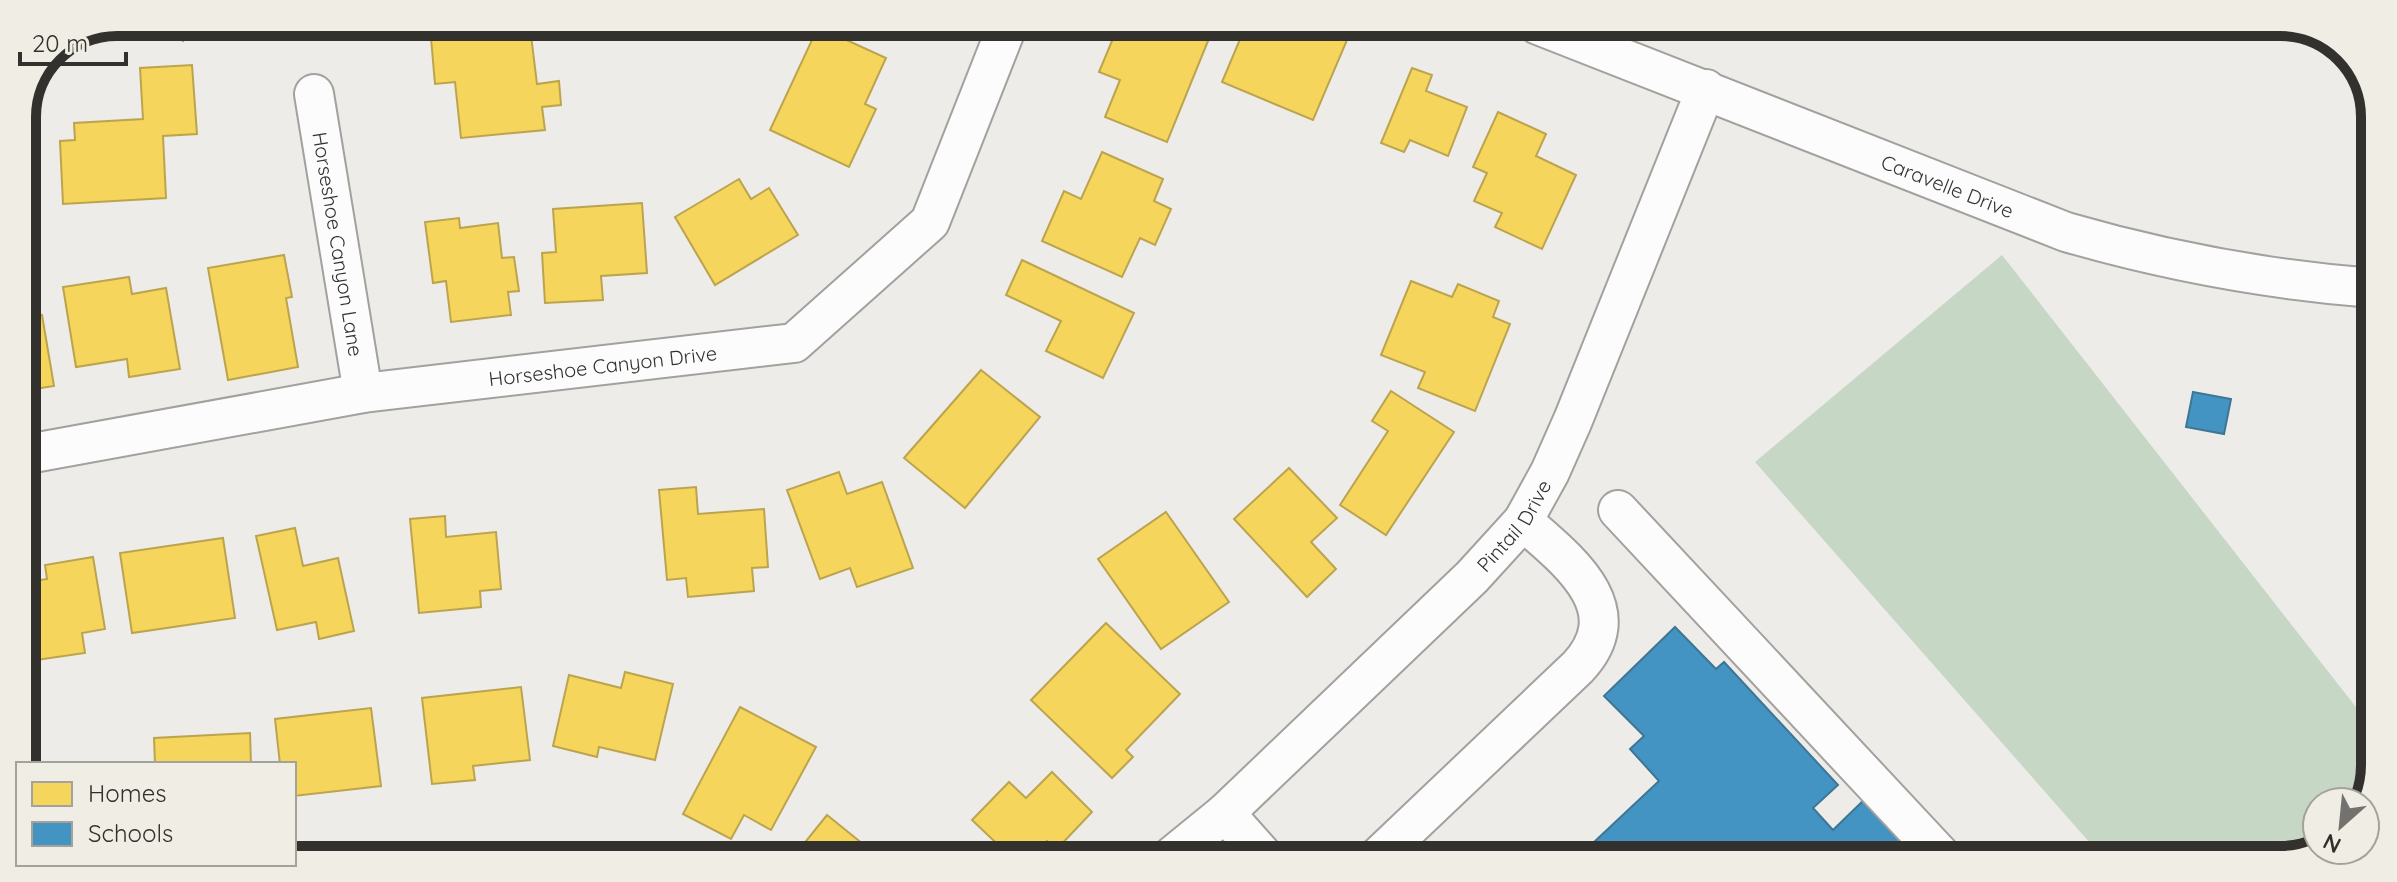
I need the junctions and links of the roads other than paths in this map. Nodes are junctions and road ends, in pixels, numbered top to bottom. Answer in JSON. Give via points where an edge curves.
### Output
{"nodes":[{"id":1,"x":1003,"y":36,"type":"edge"},
{"id":2,"x":1567,"y":36,"type":"edge"},
{"id":3,"x":1706,"y":89,"type":"junction"},
{"id":4,"x":314,"y":94,"type":"dead end"},
{"id":5,"x":2361,"y":287,"type":"edge"},
{"id":6,"x":363,"y":393,"type":"junction"},
{"id":7,"x":36,"y":452,"type":"edge"},
{"id":8,"x":1618,"y":510,"type":"dead end"},
{"id":9,"x":1523,"y":521,"type":"junction"},
{"id":10,"x":1225,"y":813,"type":"junction"},
{"id":11,"x":1184,"y":846,"type":"edge"},
{"id":12,"x":1254,"y":846,"type":"edge"},
{"id":13,"x":1390,"y":846,"type":"edge"},
{"id":14,"x":1932,"y":846,"type":"edge"}],
"edges":[{"from":1,"to":6,"type":"street","name":"Horseshoe Canyon Drive","via":[[930,222],[794,343]]},
{"from":2,"to":3,"type":"street","name":"Caravelle Drive"},
{"from":3,"to":5,"type":"street","name":"Caravelle Drive","via":[[2078,235],[2129,250]]},
{"from":3,"to":9,"type":"street","name":"Pintail Drive","via":[[1573,420]]},
{"from":4,"to":6,"type":"street","name":"Horseshoe Canyon Lane"},
{"from":6,"to":7,"type":"street","name":"Horseshoe Canyon Drive"},
{"from":8,"to":14,"type":"street"},
{"from":9,"to":10,"type":"street","name":"Pintail Drive","via":[[1461,588]]},
{"from":9,"to":13,"type":"street","via":[[1560,554],[1593,595],[1599,616],[1594,646]]},
{"from":10,"to":11,"type":"street","name":"Pintail Drive"},
{"from":10,"to":12,"type":"street"}]}
